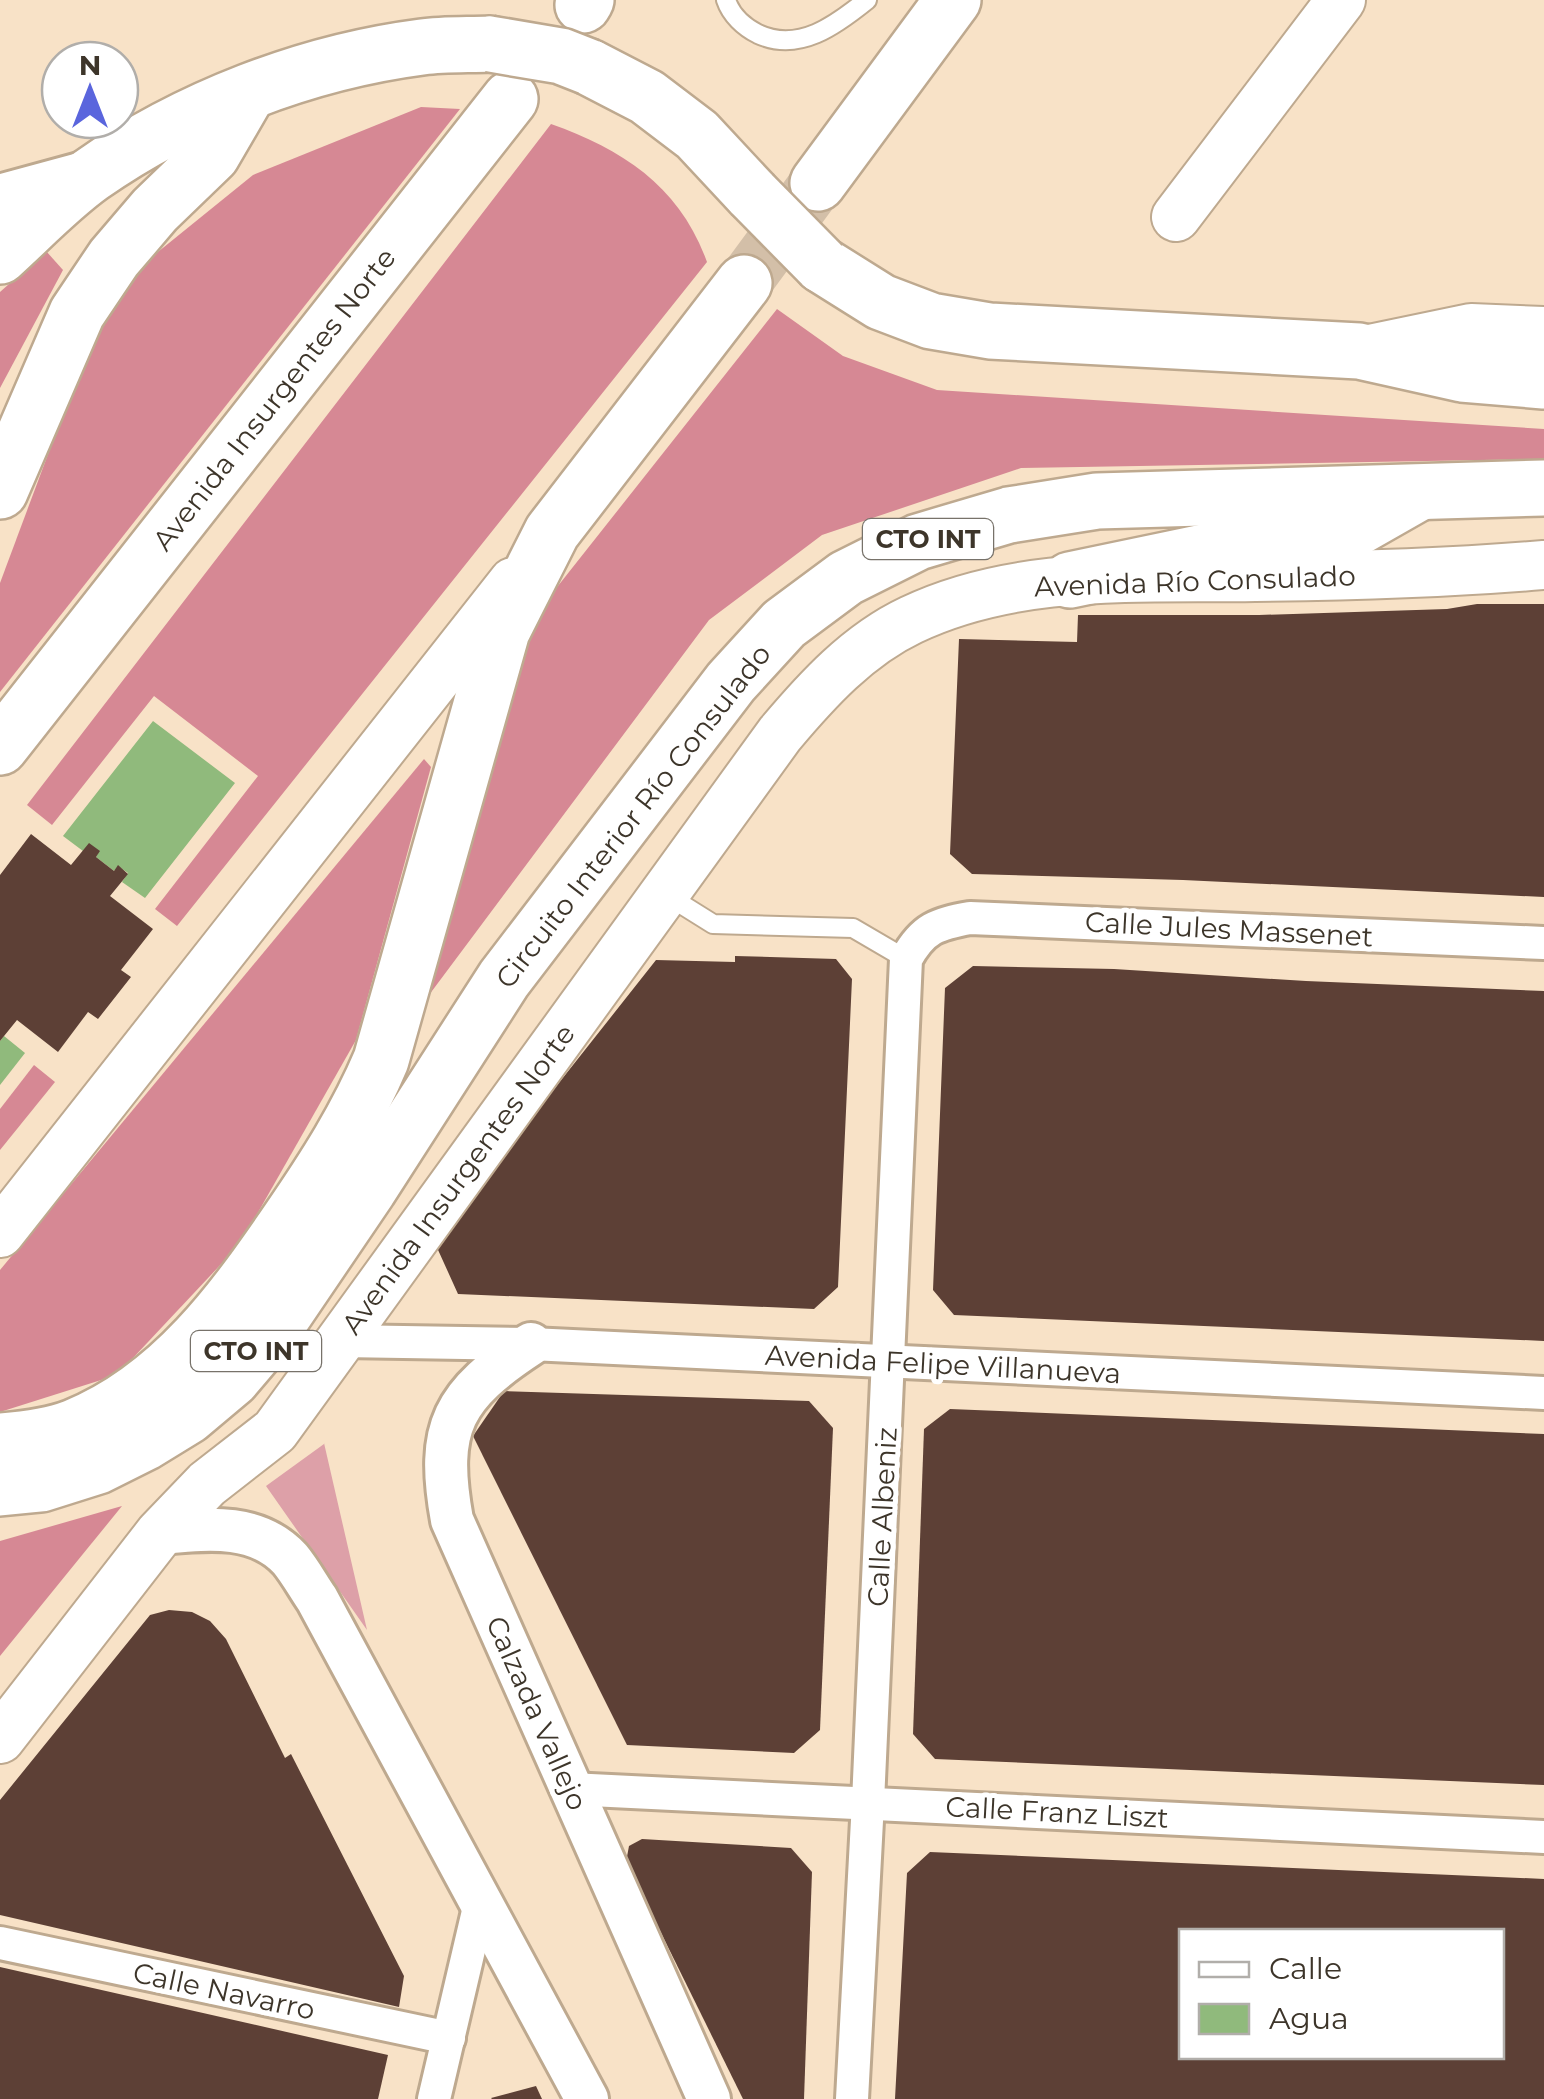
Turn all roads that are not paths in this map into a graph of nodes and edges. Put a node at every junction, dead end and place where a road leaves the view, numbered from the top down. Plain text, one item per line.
1 (726, 0) edge
2 (866, 0) edge
3 (954, 0) edge
4 (1341, 0) edge
5 (248, 93) junction
6 (510, 98) dead end
7 (88, 177) junction
8 (818, 183) tunnel mouth
9 (0, 201) edge
10 (1176, 217) dead end
11 (0, 256) edge
12 (744, 284) tunnel mouth
13 (1544, 331) edge
14 (1358, 351) junction
15 (1544, 382) edge
16 (1544, 488) edge
17 (1423, 490) junction
18 (0, 491) edge
19 (552, 532) junction
20 (1544, 565) edge
21 (1070, 580) junction
22 (860, 651) joint
23 (0, 747) edge
24 (664, 894) junction
25 (1544, 943) edge
26 (912, 948) junction
27 (0, 1233) edge
28 (342, 1341) junction
29 (531, 1344) junction
30 (889, 1361) junction
31 (1544, 1392) edge
32 (0, 1442) edge
33 (0, 1488) edge
34 (160, 1533) junction
35 (0, 1739) edge
36 (570, 1790) junction
37 (868, 1802) junction
38 (1544, 1837) edge
39 (480, 1903) junction
40 (0, 1943) edge
41 (449, 2038) junction
42 (434, 2099) edge
43 (587, 2099) edge
44 (709, 2099) edge
45 (852, 2099) edge

1 - 2 lane
3 - 8 highway
4 - 10 main road
5 - 7 highway
5 - 14 highway, bridge
5 - 18 highway
6 - 23 highway, Avenida Insurgentes Norte
7 - 9 main road
7 - 11 highway
12 - 19 highway
13 - 14 main road
14 - 15 highway
16 - 17 highway, Circuito Interior Río Consulado / CTO INT
17 - 21 highway
17 - 33 highway, Circuito Interior Río Consulado / CTO INT
19 - 27 main road
19 - 32 highway
20 - 21 main road, Avenida Río Consulado / CTO INT
21 - 22 main road, Avenida Río Consulado / CTO INT
22 - 24 main road, Avenida Insurgentes Norte
24 - 26 lane
24 - 28 main road, Avenida Insurgentes Norte
25 - 26 street, Calle Jules Massenet
26 - 30 street, Calle Albeniz
28 - 29 street, Avenida Felipe Villanueva
28 - 34 main road, Avenida Insurgentes Norte
29 - 30 street, Avenida Felipe Villanueva
29 - 36 street, Calzada Vallejo
30 - 31 street, Avenida Felipe Villanueva
30 - 37 street, Calle Albeniz
34 - 35 main road, Avenida Insurgentes Norte
34 - 39 street
36 - 37 street, Calle Franz Liszt
36 - 44 street, Calzada Vallejo
37 - 38 street, Calle Franz Liszt
37 - 45 street, Calle Albeniz
39 - 41 street
39 - 43 street
40 - 41 street, Calle Navarro
41 - 42 street

